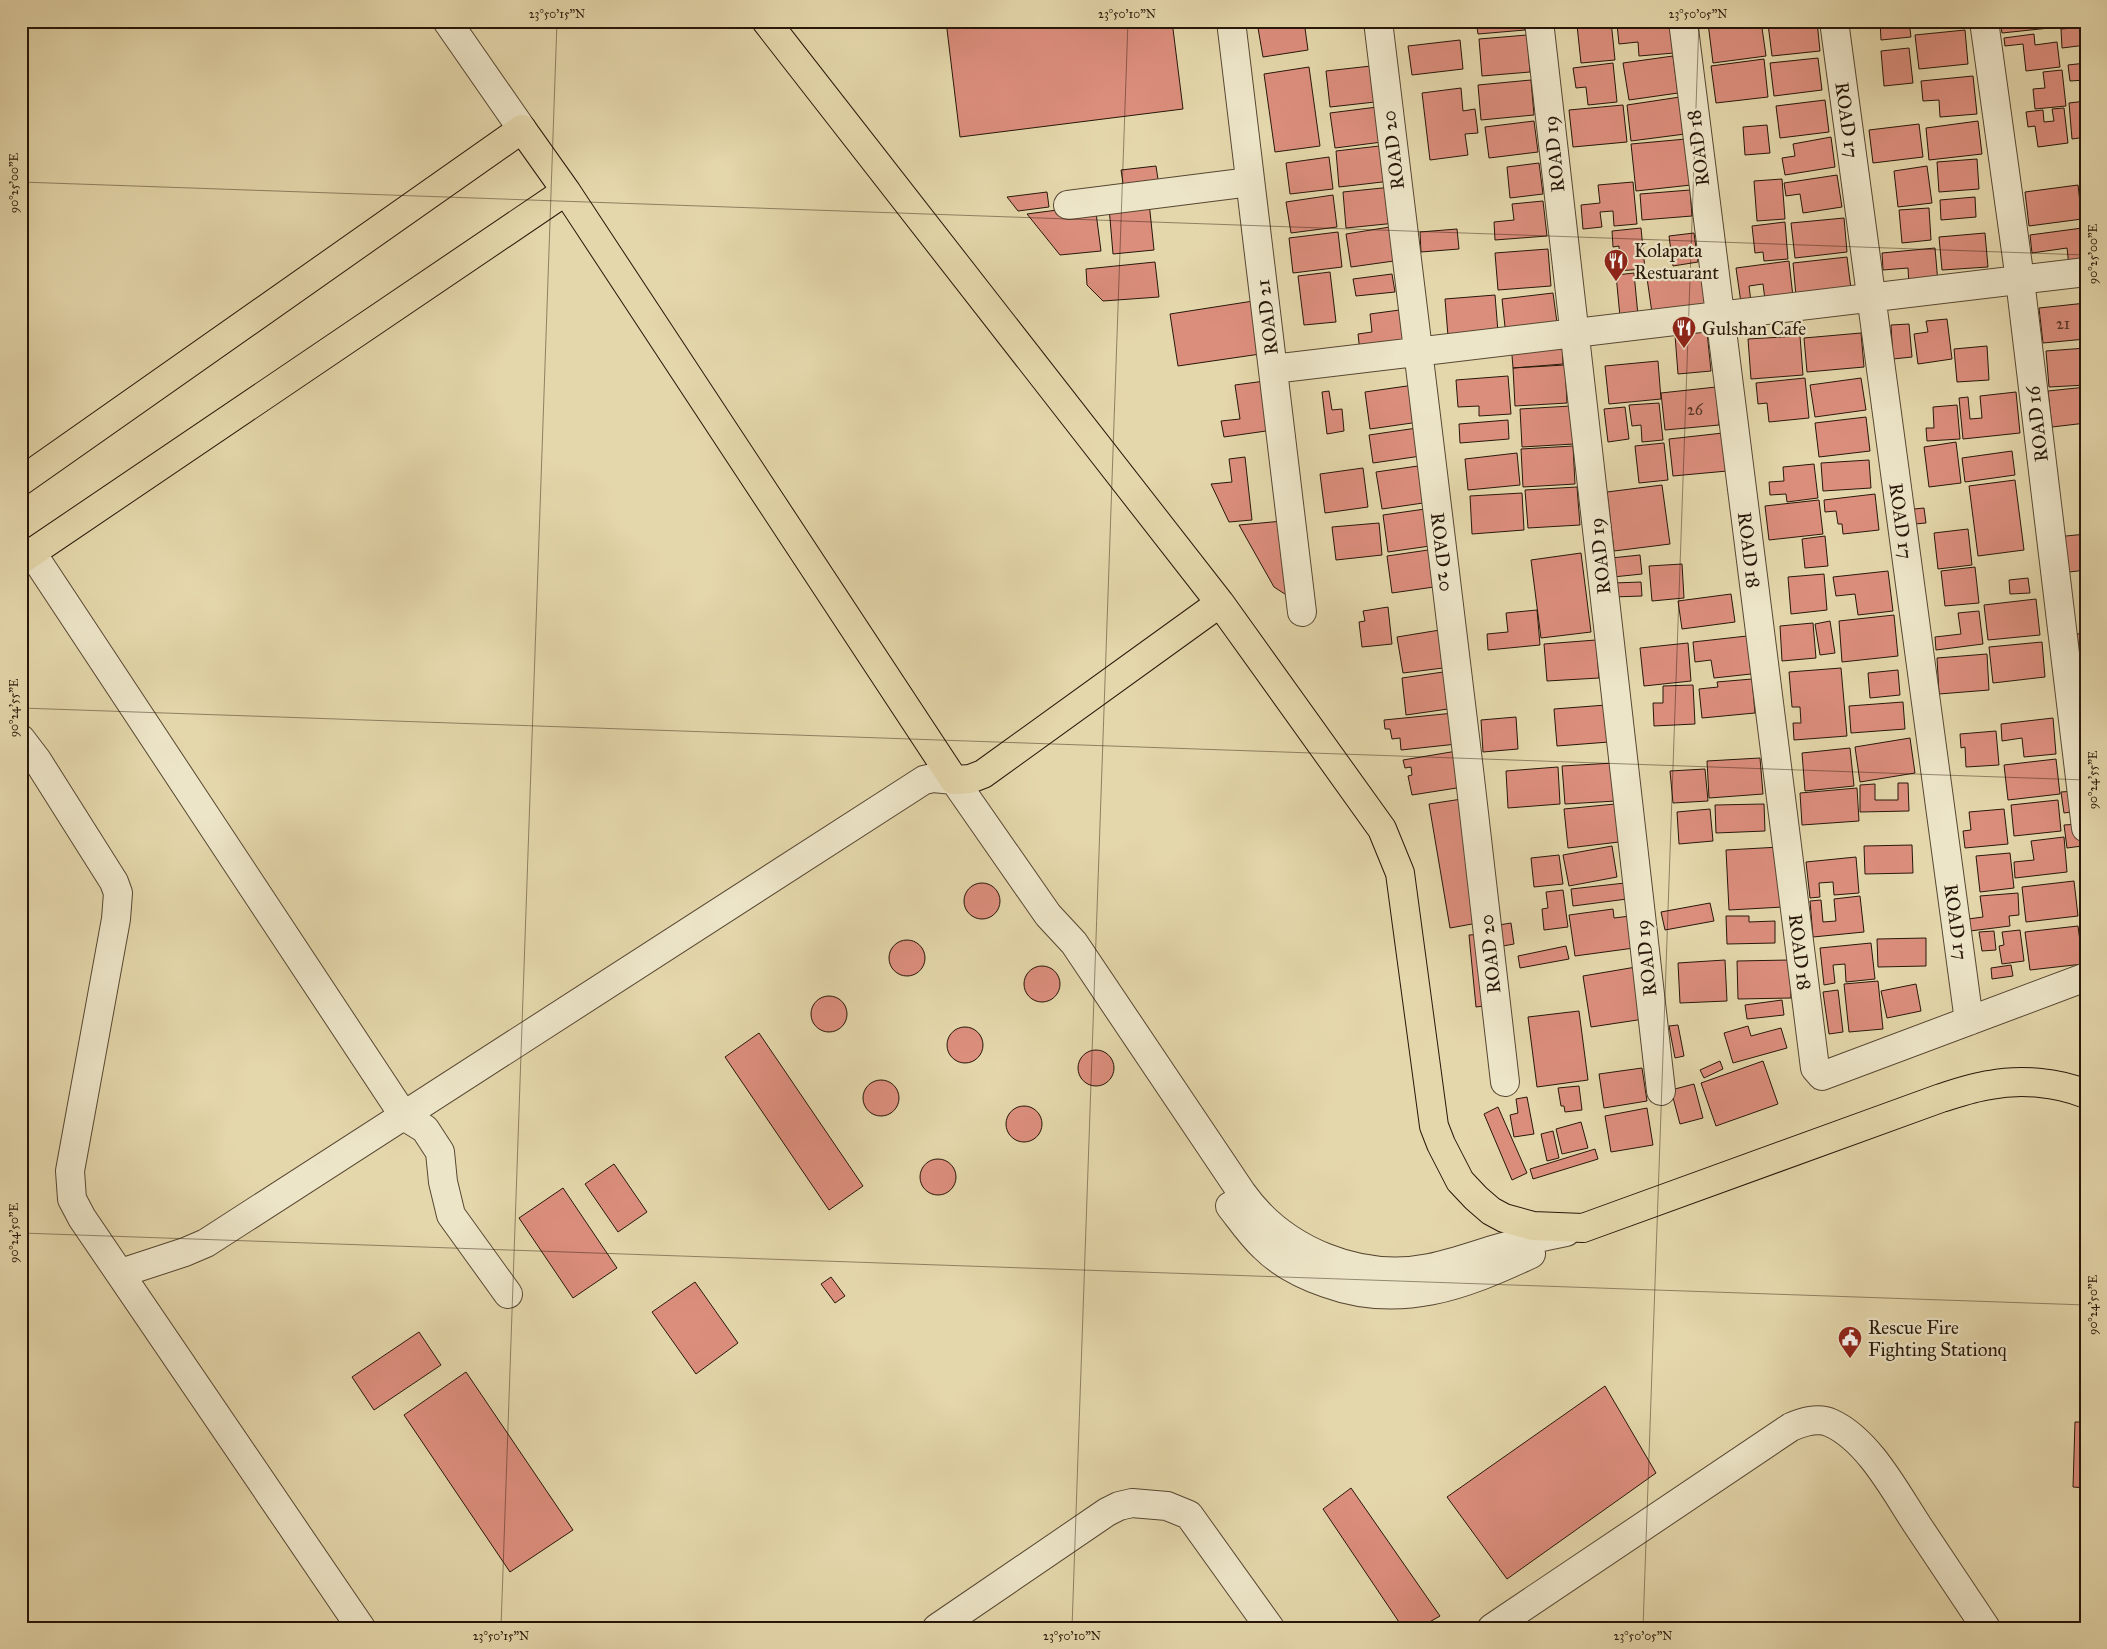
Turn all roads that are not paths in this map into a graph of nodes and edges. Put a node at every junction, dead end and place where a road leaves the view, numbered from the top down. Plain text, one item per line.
1 (447, 21) edge
2 (766, 21) edge
3 (1231, 21) edge
4 (1378, 21) edge
5 (1539, 21) edge
6 (1683, 21) edge
7 (1834, 21) edge
8 (1984, 21) edge
9 (522, 129) junction
10 (1250, 182) junction
11 (566, 191) junction
12 (1068, 204) dead end
13 (2086, 272) edge
14 (2020, 280) junction
15 (1871, 298) junction
16 (1719, 316) junction
17 (1575, 333) junction
18 (1418, 352) junction
19 (1273, 369) junction
20 (21, 481) edge
21 (26, 557) edge
22 (1220, 603) junction
23 (1302, 612) dead end
24 (21, 739) edge
25 (954, 780) junction
26 (2086, 828) edge
27 (2086, 977) edge
28 (1969, 1021) junction
29 (1505, 1082) dead end
30 (1660, 1091) dead end
31 (2086, 1094) edge
32 (404, 1116) junction
33 (1583, 1228) junction
34 (120, 1273) junction
35 (508, 1294) dead end
36 (361, 1628) edge
37 (937, 1628) edge
38 (1270, 1628) edge
39 (1492, 1628) edge
40 (1986, 1628) edge

1 - 9 street
2 - 22 main road
3 - 10 street, ROAD 21
4 - 18 street, ROAD 20
5 - 17 street, ROAD 19
6 - 16 street, ROAD 18
7 - 15 street, ROAD 17
8 - 14 street, ROAD 16
9 - 11 main road
9 - 20 main road
10 - 12 street
10 - 19 street, ROAD 21
11 - 21 main road
11 - 25 main road
13 - 14 street
14 - 15 street
14 - 26 street, ROAD 16
15 - 16 street
15 - 28 street, ROAD 17
16 - 17 street
16 - 28 street, ROAD 18
17 - 18 street
17 - 30 street, ROAD 19
18 - 19 street
18 - 29 street, ROAD 20
19 - 23 street, ROAD 21
21 - 32 street
22 - 25 main road
22 - 33 main road
24 - 34 street
25 - 32 street
25 - 33 street
27 - 28 street
31 - 33 main road
32 - 34 street
32 - 35 street
34 - 36 street
37 - 38 street
39 - 40 street

